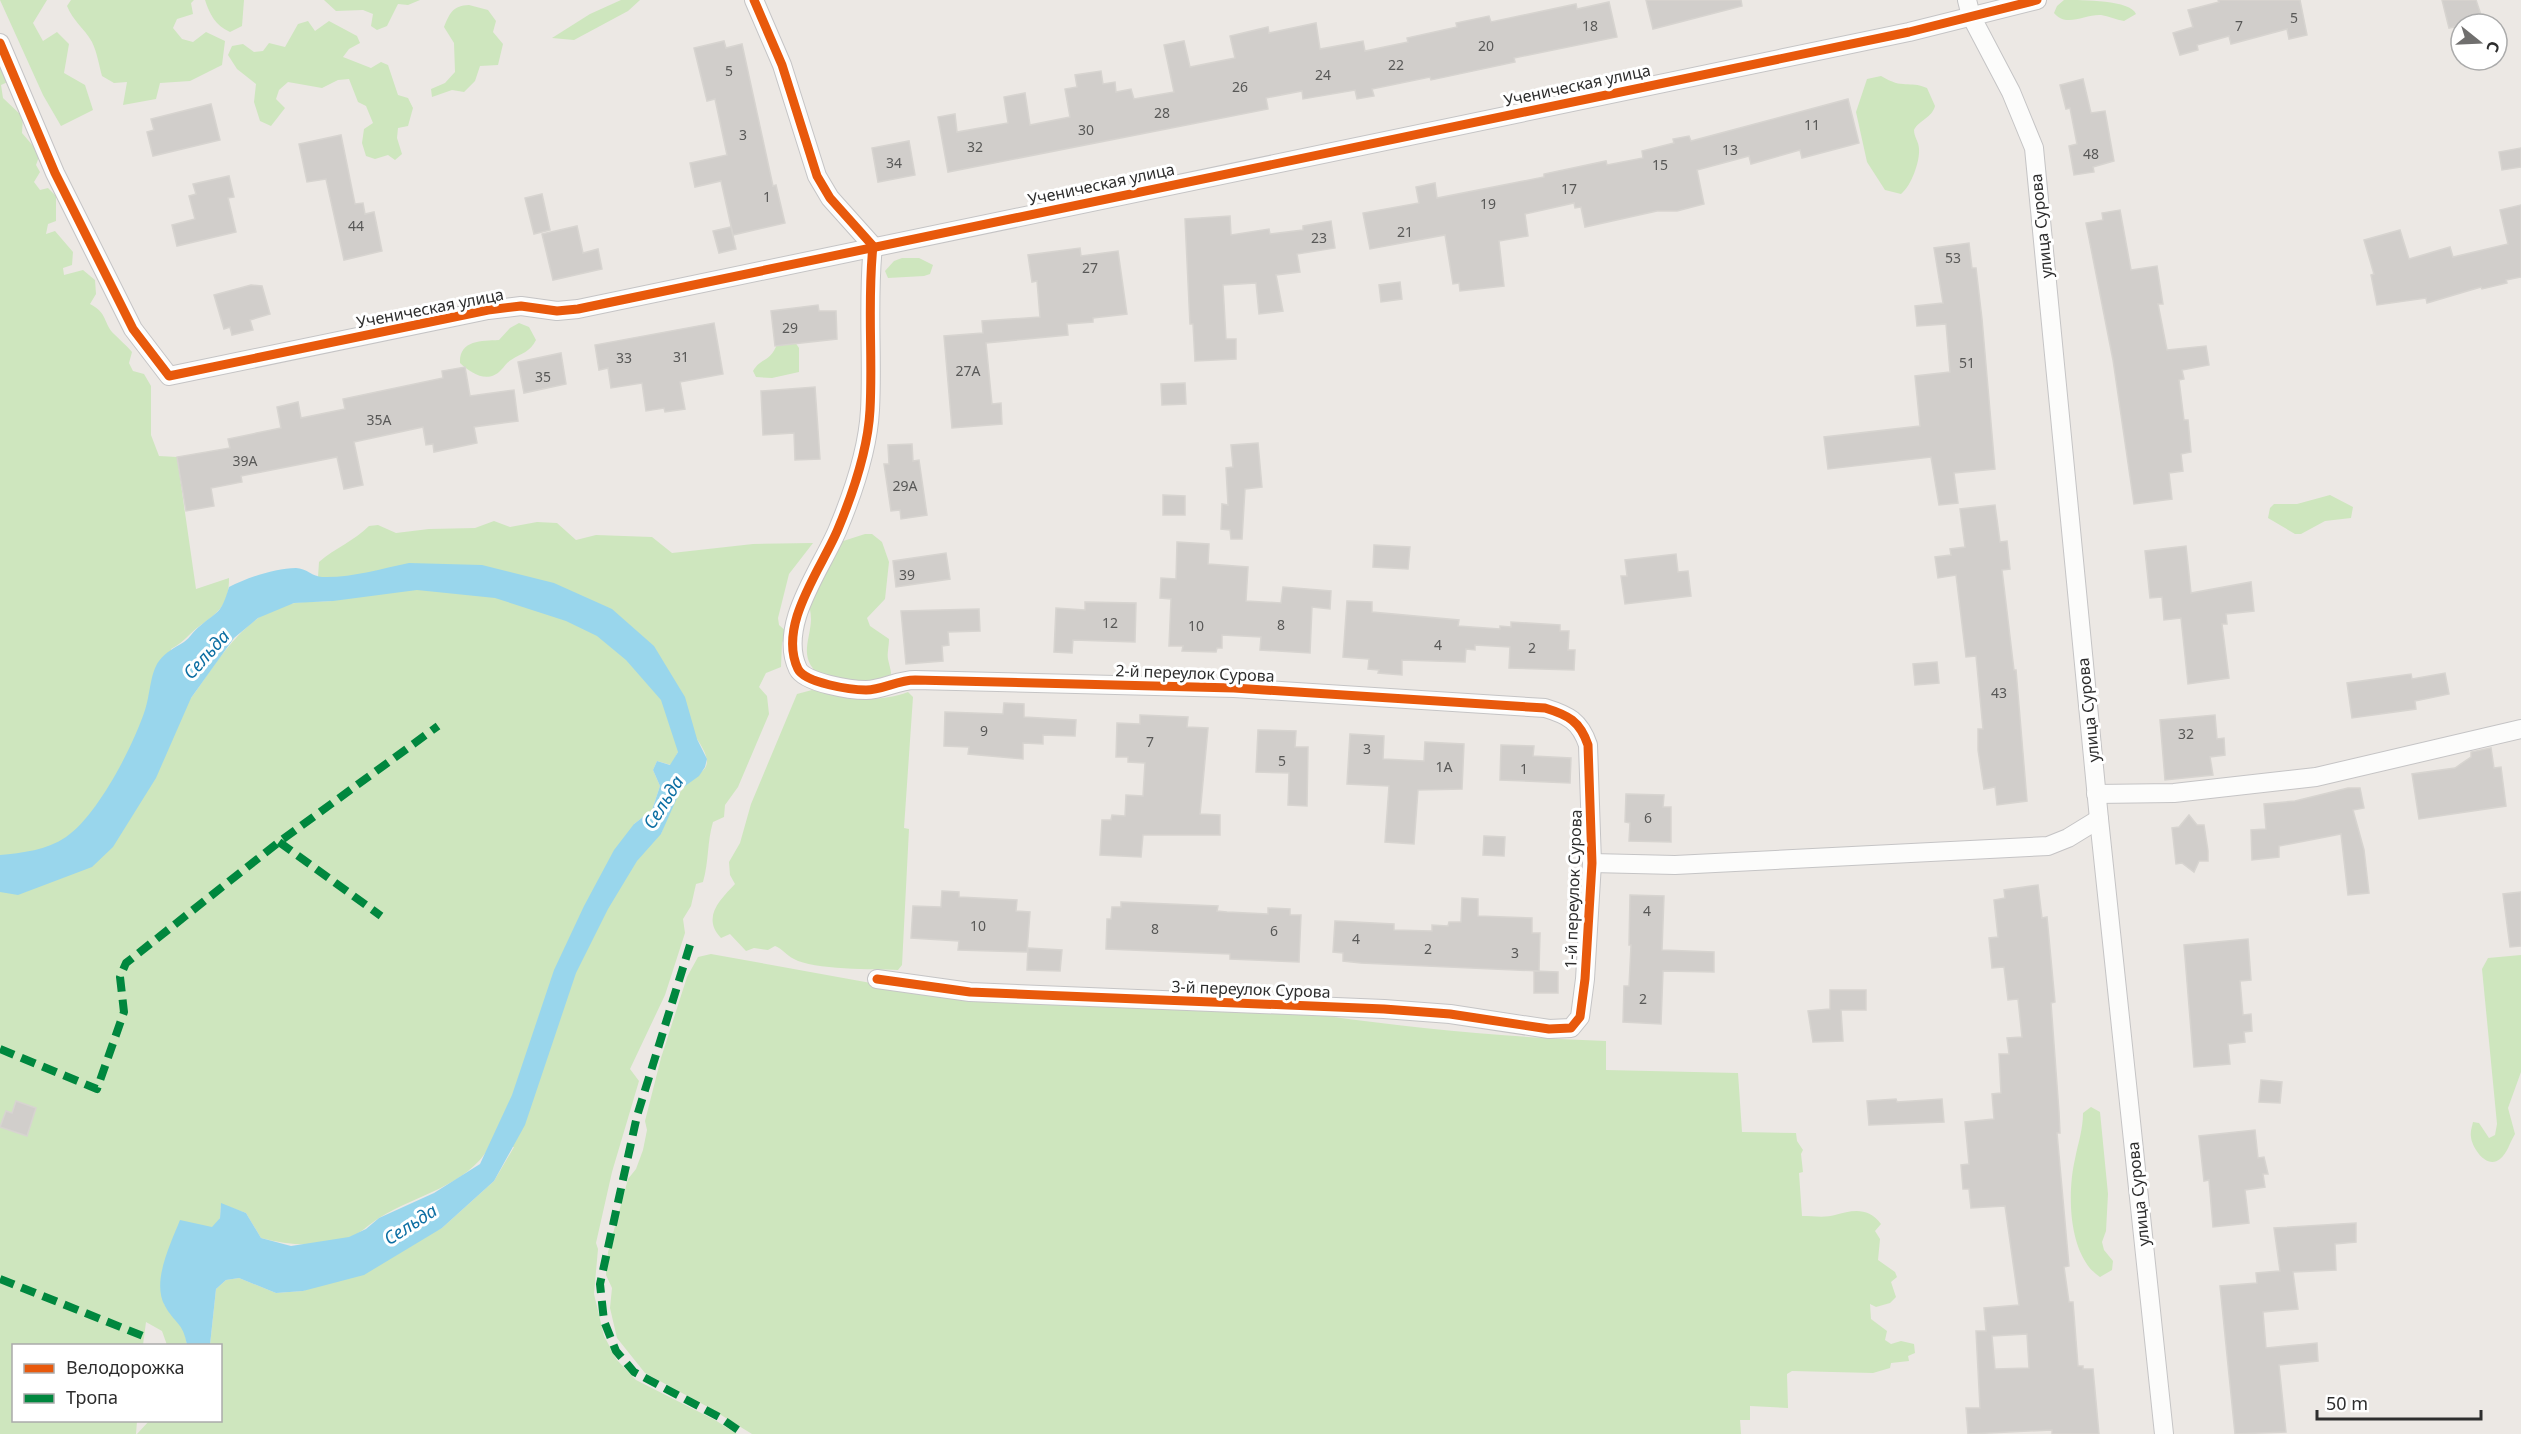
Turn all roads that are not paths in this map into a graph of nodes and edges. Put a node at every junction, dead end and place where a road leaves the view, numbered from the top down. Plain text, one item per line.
1 (754, 0) edge
2 (2037, 0) edge
3 (1969, 8) edge
4 (0, 43) edge
5 (873, 246) junction
6 (1582, 729) joint
7 (2521, 729) edge
8 (2096, 794) junction
9 (2099, 819) junction
10 (1592, 863) junction
11 (877, 979) dead end
12 (1585, 979) joint
13 (2164, 1434) edge

1 - 5 street
2 - 3 street, Ученическая улица
3 - 5 street, Ученическая улица
3 - 8 street, улица Сурова
4 - 5 street, Ученическая улица
5 - 6 street, 2-й переулок Сурова
6 - 10 street, 1-й переулок Сурова
7 - 8 street
8 - 9 street, улица Сурова
9 - 10 street
9 - 13 street, улица Сурова
10 - 12 street, 1-й переулок Сурова
11 - 12 street, 3-й переулок Сурова

